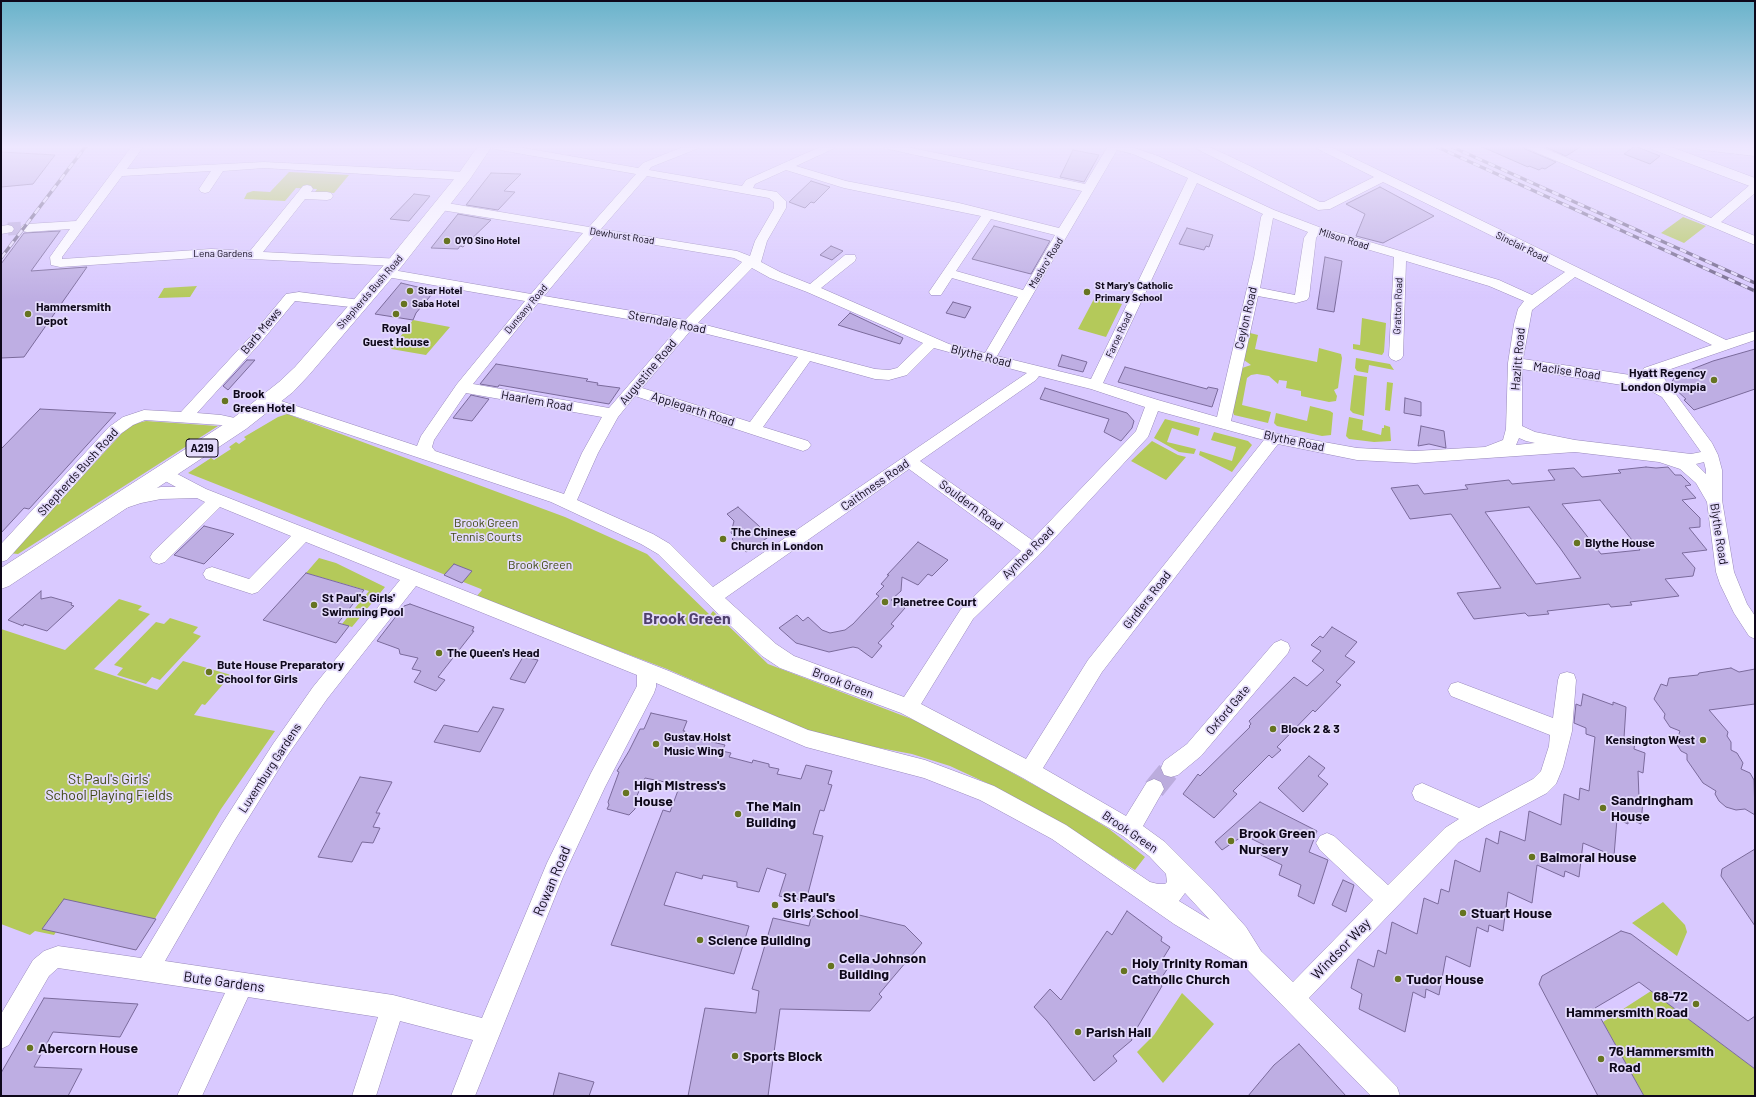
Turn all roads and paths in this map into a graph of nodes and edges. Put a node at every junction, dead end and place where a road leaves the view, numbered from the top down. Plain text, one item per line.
1 (99, 197) edge
2 (300, 197) edge
3 (448, 197) edge
4 (621, 197) edge
5 (776, 197) edge
6 (907, 197) edge
7 (1085, 197) edge
8 (1184, 197) edge
9 (1237, 197) edge
10 (1301, 197) edge
11 (1344, 197) edge
12 (1421, 197) edge
13 (1652, 197) edge
14 (1743, 197) edge
15 (441, 206) junction
16 (1270, 213) junction
17 (988, 214) junction
18 (1713, 223) junction
19 (78, 225) junction
20 (27, 228) tunnel mouth
21 (1315, 230) junction
22 (592, 231) junction
23 (1064, 233) junction
24 (761, 241) junction
25 (1755, 241) edge
26 (254, 254) junction
27 (731, 254) junction
28 (1400, 256) junction
29 (850, 258) dead end
30 (754, 263) junction
31 (391, 268) junction
32 (1574, 272) junction
33 (948, 273) junction
34 (812, 289) junction
35 (1253, 290) junction
36 (936, 292) dead end
37 (1027, 295) junction
38 (535, 299) junction
39 (1534, 301) junction
40 (360, 304) junction
41 (688, 325) junction
42 (1755, 335) edge
43 (932, 342) junction
44 (1725, 345) junction
45 (807, 355) junction
46 (1396, 356) dead end
47 (988, 358) junction
48 (1515, 364) junction
49 (1659, 368) junction
50 (1036, 369) junction
51 (1625, 379) junction
52 (1095, 385) junction
53 (462, 387) junction
54 (632, 390) junction
55 (1668, 394) junction
56 (269, 402) junction
57 (1153, 404) junction
58 (612, 414) junction
59 (185, 417) junction
60 (239, 424) junction
61 (1223, 424) junction
62 (753, 429) junction
63 (1514, 429) junction
64 (1274, 438) junction
65 (804, 445) dead end
66 (1575, 446) junction
67 (1484, 453) junction
68 (429, 455) junction
69 (1710, 455) junction
70 (1662, 457) junction
71 (910, 461) junction
72 (164, 472) junction
73 (200, 493) junction
74 (217, 500) junction
75 (1715, 502) junction
76 (568, 503) junction
77 (109, 509) junction
78 (303, 534) junction
79 (1033, 550) junction
80 (1, 555) edge
81 (159, 557) dead end
82 (212, 574) dead end
83 (412, 578) junction
84 (1, 580) edge
85 (712, 597) junction
86 (1755, 631) edge
87 (1281, 648) dead end
88 (646, 670) junction
89 (1568, 680) dead end
90 (1458, 690) dead end
91 (908, 707) junction
92 (1562, 731) junction
93 (1171, 768) tunnel mouth
94 (1030, 770) junction
95 (1154, 789) tunnel mouth
96 (1422, 793) dead end
97 (1480, 818) junction
98 (1130, 829) junction
99 (1327, 843) dead end
100 (1178, 870) junction
101 (1148, 892) junction
102 (1389, 900) junction
103 (1254, 959) junction
104 (146, 971) junction
105 (241, 985) junction
106 (1293, 998) junction
107 (393, 1006) junction
108 (488, 1032) junction
109 (1, 1037) edge
110 (190, 1096) edge
111 (364, 1096) edge
112 (463, 1096) edge
113 (1388, 1096) edge

1 - 19 street
2 - 26 street
3 - 15 main road, Shepherds Bush Road / A219
4 - 22 street, Dunsany Road
5 - 24 street
6 - 17 street
7 - 23 street, Masbro' Road
8 - 52 street, Faroe Road
9 - 16 street, Milson Road
10 - 11 street
12 - 32 street, Sinclair Road
13 - 18 street
14 - 18 street
15 - 22 street, Dewhurst Road
15 - 31 main road, Shepherds Bush Road / A219
16 - 21 street, Milson Road
16 - 35 street, Ceylon Road
17 - 23 street
17 - 33 street
18 - 25 street
19 - 20 street
19 - 26 street, Lena Gardens
21 - 28 street, Milson Road
21 - 35 street
22 - 27 street, Dewhurst Road
22 - 38 street, Dunsany Road
23 - 37 street, Masbro' Road
24 - 27 street
24 - 30 street
26 - 31 street, Lena Gardens
27 - 30 street, Dewhurst Road
28 - 39 street, Milson Road
28 - 46 street, Gratton Road
29 - 34 street
30 - 34 street, Blythe Road
30 - 41 street, Augustine Road
31 - 38 street, Sterndale Road
31 - 40 main road, Shepherds Bush Road / A219
32 - 39 street, Hazlitt Road
32 - 44 street, Sinclair Road
33 - 36 street
33 - 37 street
34 - 43 street, Blythe Road
35 - 61 street, Ceylon Road
37 - 47 street, Masbro' Road
38 - 41 street, Sterndale Road
38 - 53 street, Dunsany Road
39 - 48 street, Hazlitt Road
40 - 56 main road, Shepherds Bush Road / A219
40 - 59 street, Barb Mews
41 - 45 street, Sterndale Road
41 - 54 street, Augustine Road
42 - 44 street, Maclise Road
43 - 45 street, Sterndale Road
43 - 47 street, Blythe Road
44 - 49 street, Maclise Road
45 - 62 street
47 - 50 street, Blythe Road
48 - 51 street, Maclise Road
48 - 63 street, Hazlitt Road
49 - 51 street, Maclise Road
49 - 55 street
50 - 52 street, Blythe Road
50 - 71 street, Caithness Road
51 - 55 street
52 - 57 street, Blythe Road
53 - 58 street, Haarlem Road
53 - 68 street, Dunsany Road
54 - 58 street, Augustine Road
54 - 62 street, Applegarth Road
55 - 69 street
56 - 60 main road, Shepherds Bush Road / A219
56 - 68 street, Brook Green
57 - 61 street, Blythe Road
57 - 79 street, Aynhoe Road
58 - 76 street, Augustine Road
59 - 60 street, Shepherds Bush Road
59 - 80 street, Shepherds Bush Road
60 - 72 main road, Shepherds Bush Road / A219
61 - 64 street, Blythe Road
62 - 65 street, Applegarth Road
63 - 66 street, Blythe Road
63 - 67 street
64 - 67 street, Blythe Road
64 - 94 street, Girdlers Road
66 - 67 street, Blythe Road
66 - 70 street, Blythe Road
68 - 76 street, Brook Green
69 - 70 street, Blythe Road
69 - 75 street
70 - 75 street, Blythe Road
71 - 79 street, Souldern Road
71 - 85 street, Caithness Road
72 - 73 street, Brook Green
72 - 77 main road, Shepherds Bush Road / A219
73 - 74 street, Brook Green
73 - 77 street, Brook Green
74 - 78 street, Brook Green
74 - 81 street
75 - 86 street, Blythe Road
76 - 85 street, Brook Green
77 - 84 main road, Shepherds Bush Road / A219
78 - 82 street
78 - 83 street, Brook Green
79 - 91 street, Aynhoe Road
83 - 88 street, Brook Green
83 - 104 street, Luxemburg Gardens
85 - 91 street, Brook Green
87 - 93 street, Oxford Gate
88 - 101 street, Brook Green
88 - 108 street, Rowan Road
89 - 92 street, Windsor Way
90 - 92 street
91 - 94 street, Brook Green
92 - 97 street, Windsor Way
94 - 98 street, Brook Green
95 - 98 street
96 - 97 street
97 - 102 street, Windsor Way
98 - 100 street, Brook Green
99 - 102 street
100 - 101 street, Brook Green
100 - 103 street, Brook Green
101 - 103 street, Brook Green
102 - 106 street, Windsor Way
103 - 106 street, Brook Green
104 - 105 street, Bute Gardens
104 - 109 street, Bute Gardens
105 - 107 street, Bute Gardens
105 - 110 street
106 - 113 street, Brook Green
107 - 108 street, Bute Gardens
107 - 111 street
108 - 112 street, Rowan Road

